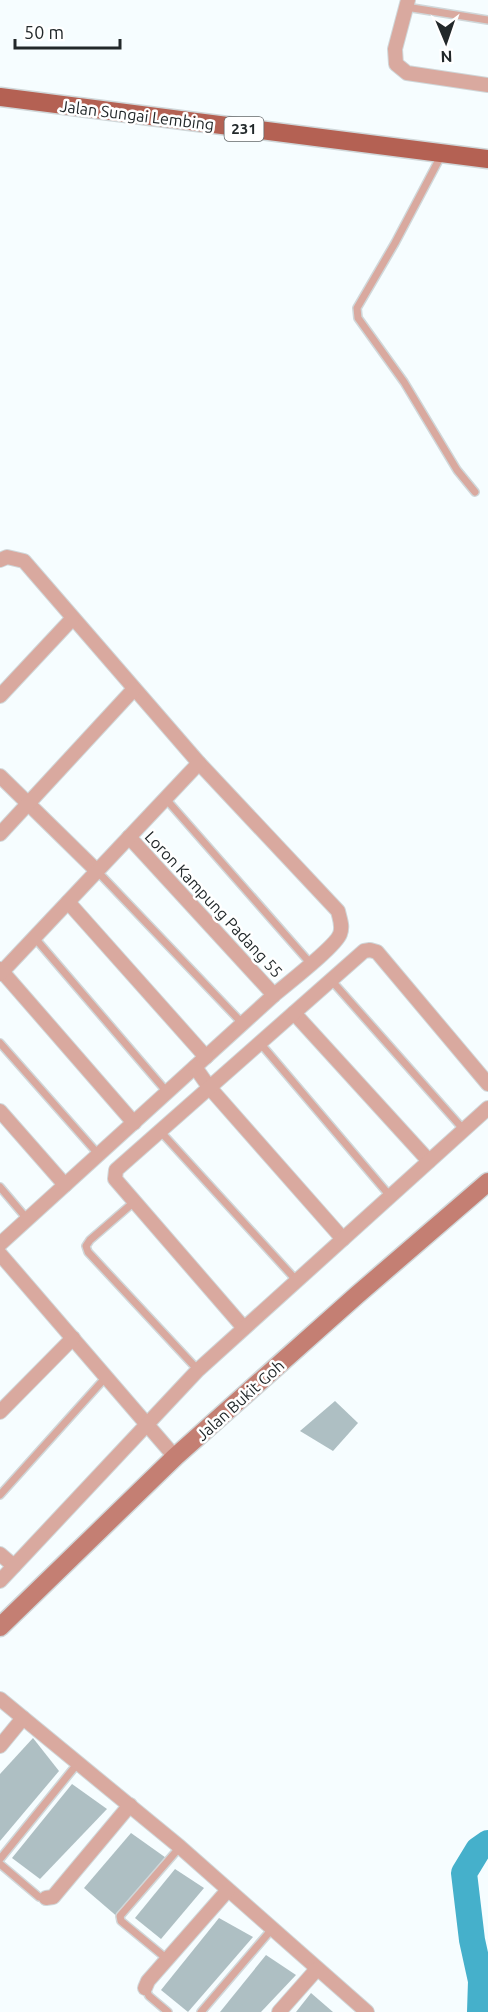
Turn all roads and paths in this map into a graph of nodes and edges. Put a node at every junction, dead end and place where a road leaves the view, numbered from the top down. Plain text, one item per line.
1 (407, 4) edge
2 (488, 20) edge
3 (488, 85) edge
4 (0, 97) edge
5 (442, 153) junction
6 (488, 159) edge
7 (475, 492) dead end
8 (0, 560) edge
9 (72, 619) junction
10 (134, 688) junction
11 (0, 696) edge
12 (198, 763) junction
13 (0, 776) edge
14 (165, 798) junction
15 (29, 803) junction
16 (0, 834) edge
17 (129, 837) junction
18 (97, 871) junction
19 (68, 902) junction
20 (34, 937) junction
21 (311, 964) junction
22 (1, 971) edge
23 (330, 980) junction
24 (274, 994) junction
25 (294, 1013) junction
26 (243, 1024) junction
27 (0, 1043) edge
28 (260, 1043) junction
29 (206, 1057) junction
30 (195, 1067) junction
31 (488, 1084) edge
32 (209, 1087) junction
33 (168, 1092) junction
34 (488, 1108) edge
35 (0, 1111) edge
36 (134, 1123) junction
37 (464, 1130) junction
38 (160, 1131) junction
39 (99, 1155) junction
40 (429, 1161) junction
41 (488, 1182) edge
42 (65, 1185) junction
43 (0, 1187) edge
44 (390, 1196) junction
45 (135, 1202) junction
46 (28, 1220) junction
47 (343, 1239) junction
48 (0, 1244) edge
49 (0, 1254) edge
50 (297, 1281) junction
51 (244, 1328) junction
52 (73, 1338) junction
53 (198, 1370) junction
54 (106, 1377) junction
55 (0, 1412) edge
56 (148, 1425) junction
57 (175, 1457) junction
58 (0, 1495) edge
59 (0, 1554) edge
60 (14, 1566) junction
61 (0, 1581) edge
62 (0, 1627) edge
63 (0, 1699) edge
64 (23, 1718) junction
65 (0, 1746) edge
66 (78, 1762) junction
67 (130, 1805) junction
68 (180, 1847) junction
69 (0, 1859) edge
70 (0, 1864) edge
71 (228, 1890) junction
72 (46, 1898) joint
73 (272, 1929) junction
74 (167, 1959) junction
75 (317, 1969) junction
76 (145, 1989) joint
77 (358, 2009) edge
78 (168, 2012) edge
79 (201, 2012) edge
80 (279, 2012) edge

1 - 2 lane
1 - 3 street
4 - 5 main road, Jalan Sungai Lembing / 231
5 - 6 main road, Jalan Sungai Lembing / 231
5 - 7 lane
8 - 9 street
9 - 10 street
9 - 11 street
10 - 12 street
10 - 15 street
12 - 14 street
12 - 21 street
13 - 15 street
14 - 17 street
14 - 21 lane
15 - 16 street
15 - 18 street
17 - 18 street
17 - 24 street, Loron Kampung Padang 55
18 - 19 street
18 - 26 lane
19 - 20 street
19 - 29 street
20 - 22 street
20 - 33 lane
21 - 24 street
22 - 36 street
23 - 25 street
23 - 31 street
23 - 37 lane
24 - 26 street
25 - 28 street
25 - 40 street
26 - 29 street
27 - 39 lane
28 - 32 street
28 - 44 lane
29 - 30 street
30 - 32 street
30 - 33 street
32 - 38 street
32 - 47 street
33 - 36 street
34 - 37 street
35 - 42 street
36 - 39 street
37 - 40 street
38 - 45 street
38 - 50 lane
39 - 42 street
40 - 44 street
41 - 57 main road, Jalan Bukit Goh
42 - 46 street
43 - 46 lane
44 - 47 street
45 - 51 street
45 - 53 lane
46 - 48 street
47 - 50 street
49 - 52 street
50 - 51 street
51 - 53 street
52 - 54 street
52 - 55 street
53 - 56 street
54 - 56 street
54 - 58 lane
56 - 57 street
56 - 60 street
57 - 62 main road, Jalan Bukit Goh
59 - 60 street
60 - 61 street
63 - 64 street
64 - 65 street
64 - 66 street
66 - 67 street
66 - 69 lane
67 - 68 street
67 - 72 street
68 - 71 street
68 - 74 lane
70 - 72 lane
71 - 73 street
71 - 74 street
73 - 75 street
73 - 79 lane
74 - 76 street
75 - 77 street
75 - 80 street
76 - 78 lane

